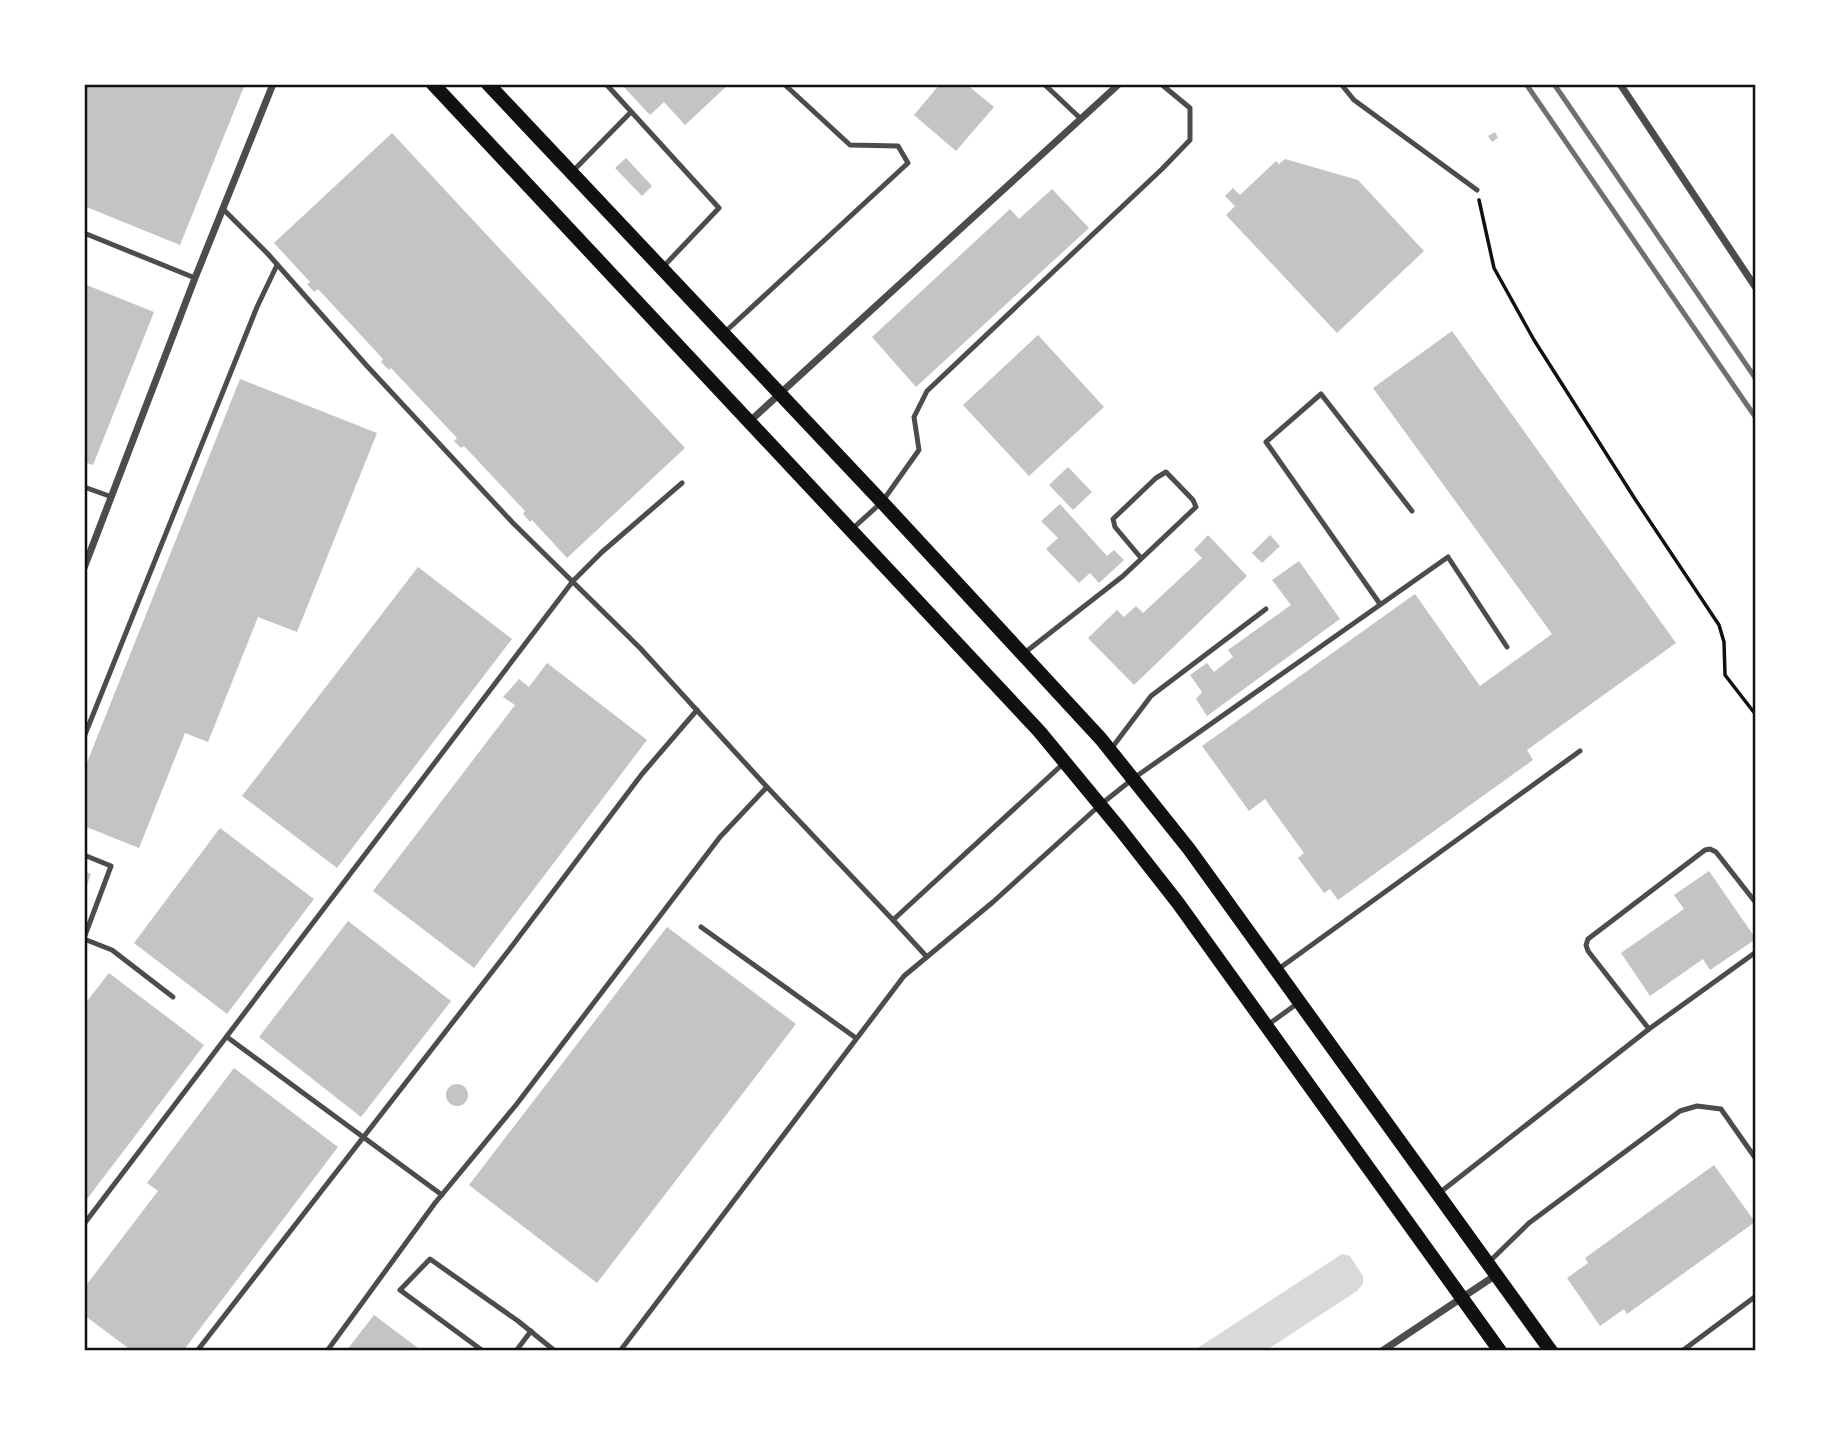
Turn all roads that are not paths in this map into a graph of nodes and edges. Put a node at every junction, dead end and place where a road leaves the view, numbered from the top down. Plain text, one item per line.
1 (274, 84) edge
2 (433, 84) edge
3 (488, 84) edge
4 (606, 84) edge
5 (784, 84) edge
6 (1044, 84) edge
7 (1119, 84) edge
8 (1161, 84) edge
9 (1341, 84) edge
10 (1620, 84) edge
11 (631, 112) junction
12 (1081, 119) junction
13 (572, 172) junction
14 (1477, 190) road end
15 (223, 209) junction
16 (84, 233) edge
17 (277, 265) junction
18 (662, 268) junction
19 (195, 278) junction
20 (1756, 288) edge
21 (723, 333) junction
22 (780, 393) junction
23 (750, 421) junction
24 (681, 484) dead end
25 (84, 486) edge
26 (111, 497) junction
27 (882, 502) junction
28 (1412, 511) dead end
29 (851, 530) junction
30 (1141, 558) junction
31 (84, 568) edge
32 (573, 582) junction
33 (1380, 604) junction
34 (1266, 609) dead end
35 (1507, 647) dead end
36 (1023, 654) junction
37 (697, 710) junction
38 (84, 737) edge
39 (1110, 750) junction
40 (1580, 751) dead end
41 (1065, 762) junction
42 (1134, 778) junction
43 (767, 787) junction
44 (1100, 804) junction
45 (84, 855) edge
46 (1756, 904) edge
47 (893, 920) junction
48 (701, 927) dead end
49 (84, 939) edge
50 (1756, 952) edge
51 (927, 957) junction
52 (1277, 970) junction
53 (173, 997) dead end
54 (1300, 1002) junction
55 (1266, 1026) junction
56 (1648, 1029) junction
57 (227, 1037) junction
58 (856, 1038) junction
59 (364, 1137) junction
60 (1756, 1159) edge
61 (1438, 1194) junction
62 (442, 1195) junction
63 (84, 1224) edge
64 (1492, 1269) junction
65 (1756, 1296) edge
66 (1461, 1297) junction
67 (531, 1331) junction
68 (197, 1351) edge
69 (327, 1351) edge
70 (483, 1351) edge
71 (516, 1351) edge
72 (555, 1351) edge
73 (620, 1351) edge
74 (1381, 1351) edge
75 (1500, 1351) edge
76 (1551, 1351) edge
77 (1682, 1351) edge

1 - 15 street
2 - 23 main road
3 - 13 main road
4 - 11 lane
5 - 21 lane
6 - 12 lane
7 - 12 street
8 - 27 lane
9 - 14 lane
10 - 20 street
11 - 13 lane
11 - 18 lane
12 - 22 street
13 - 18 main road
15 - 17 lane
15 - 19 street
16 - 19 lane
17 - 32 lane
17 - 38 lane
18 - 21 main road
19 - 26 street
21 - 22 main road
22 - 23 street
22 - 27 main road
23 - 29 main road
24 - 32 lane
25 - 26 lane
26 - 31 street
27 - 29 lane
27 - 36 main road
28 - 33 lane
29 - 41 main road
30 - 30 lane
30 - 36 lane
32 - 37 lane
32 - 57 lane
33 - 35 lane
33 - 42 lane
34 - 39 lane
36 - 39 main road
37 - 43 lane
37 - 59 lane
39 - 42 main road
40 - 52 lane
41 - 44 main road
41 - 47 lane
42 - 44 lane
42 - 52 main road
43 - 47 lane
43 - 62 lane
44 - 51 lane
44 - 55 main road
45 - 49 lane
46 - 56 lane
47 - 51 lane
48 - 58 lane
49 - 53 lane
50 - 56 lane
51 - 58 lane
52 - 54 main road
54 - 55 lane
54 - 61 main road
55 - 66 main road
56 - 61 lane
57 - 59 lane
57 - 63 lane
58 - 73 lane
59 - 62 lane
59 - 68 lane
60 - 64 lane
61 - 64 main road
62 - 69 lane
64 - 66 street
64 - 76 main road
65 - 77 lane
66 - 74 street
66 - 75 main road
67 - 70 lane
67 - 71 lane
67 - 72 lane

